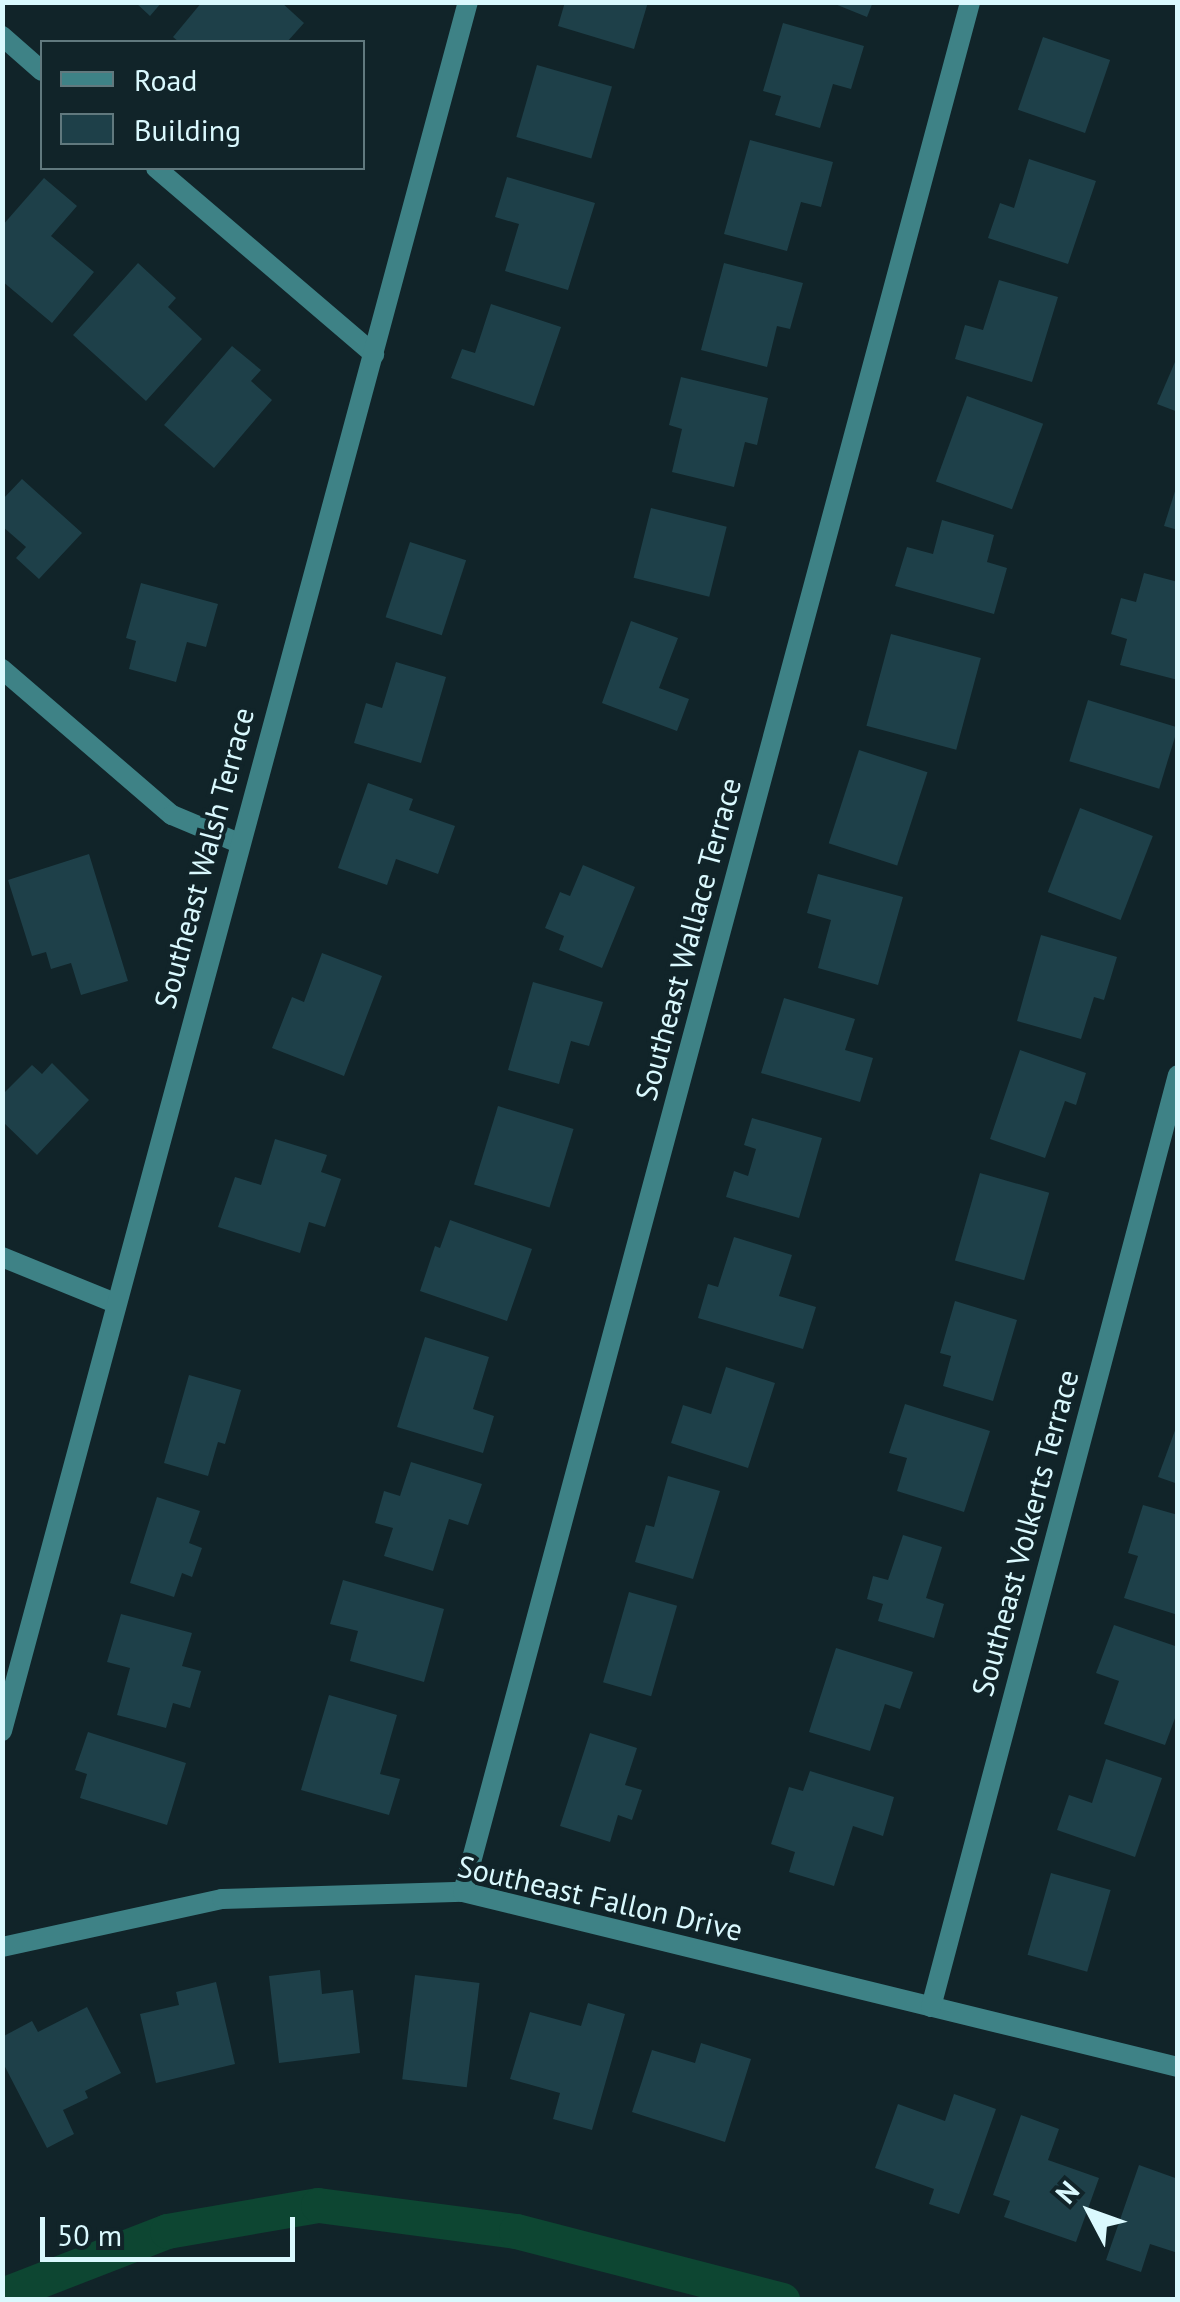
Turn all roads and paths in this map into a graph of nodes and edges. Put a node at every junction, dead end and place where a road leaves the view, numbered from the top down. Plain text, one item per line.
1 (468, 2) edge
2 (970, 2) edge
3 (2, 36) edge
4 (40, 69) edge
5 (158, 170) edge
6 (374, 354) junction
7 (2, 669) edge
8 (239, 843) junction
9 (1178, 1075) edge
10 (2, 1257) edge
11 (115, 1303) junction
12 (2, 1731) edge
13 (463, 1892) junction
14 (2, 1947) edge
15 (931, 2007) junction
16 (1178, 2068) edge

1 - 6 street, Southeast Walsh Terrace
2 - 13 street, Southeast Wallace Terrace
3 - 4 street
5 - 6 street
6 - 8 street, Southeast Walsh Terrace
7 - 8 street
8 - 11 street, Southeast Walsh Terrace
9 - 15 street, Southeast Volkerts Terrace
10 - 11 street
11 - 12 street, Southeast Walsh Terrace
13 - 14 street, Southeast Fallon Drive
13 - 15 street, Southeast Fallon Drive
15 - 16 street, Southeast Fallon Drive

